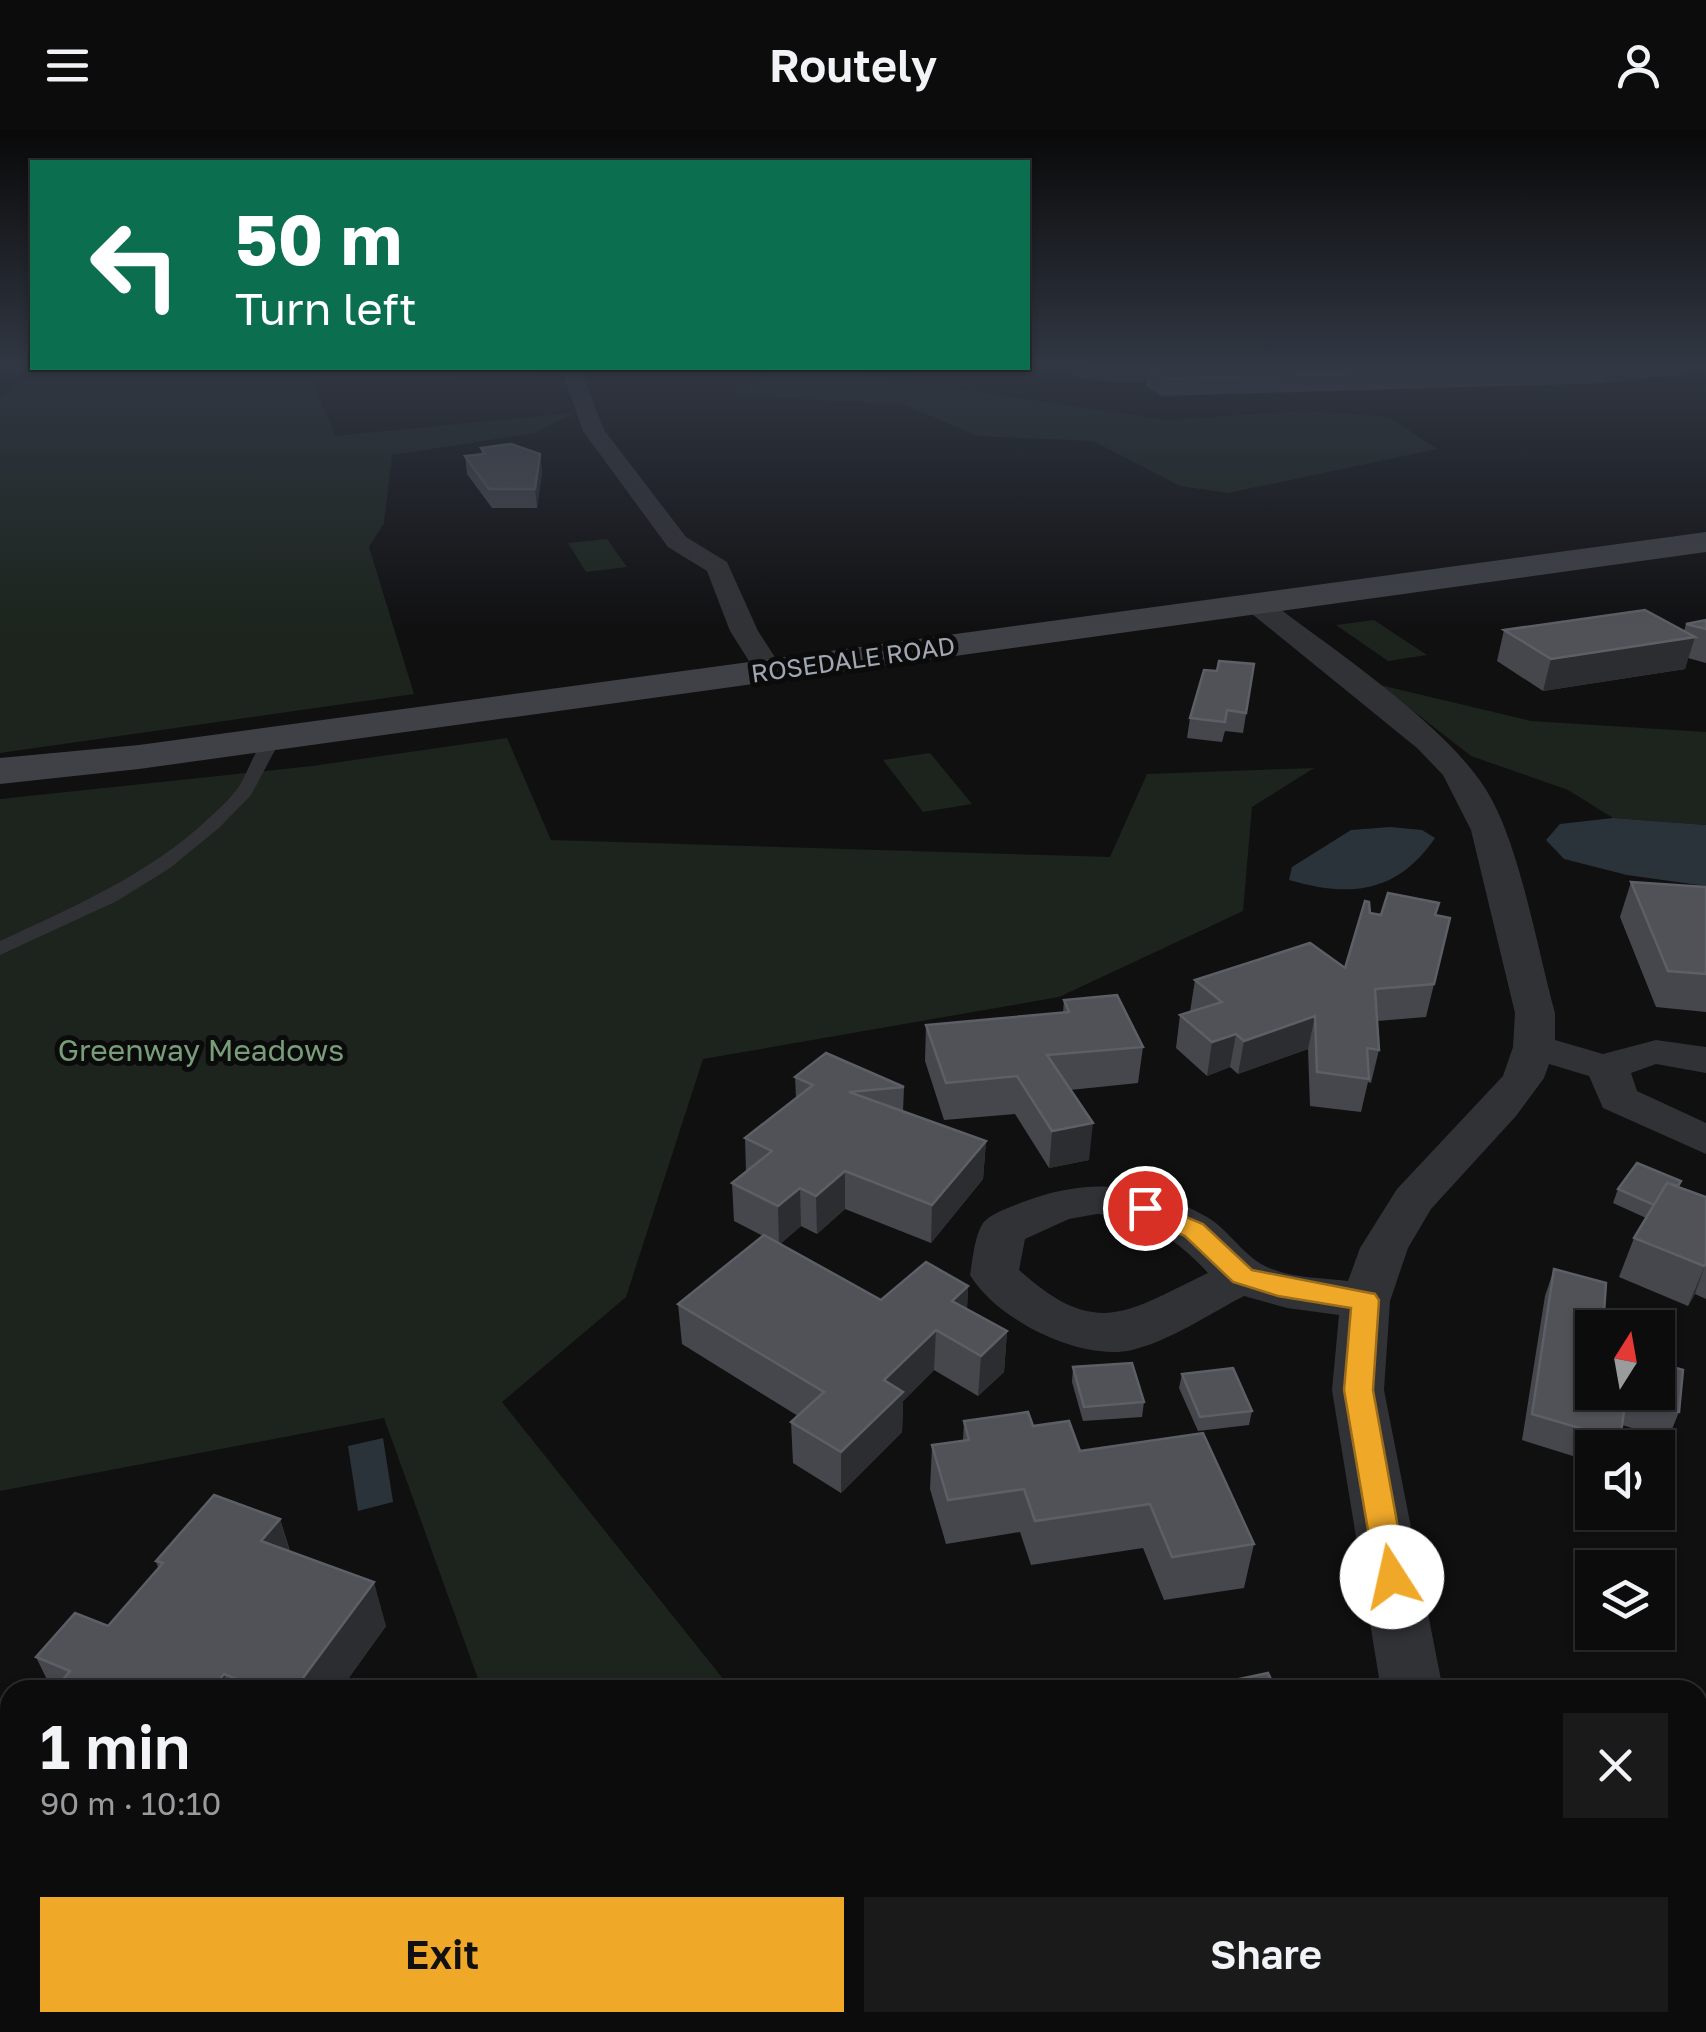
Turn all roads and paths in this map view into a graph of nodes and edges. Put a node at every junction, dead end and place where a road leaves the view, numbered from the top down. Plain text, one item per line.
1 (610, 453) edge
2 (1706, 542) edge
3 (1256, 603) junction
4 (769, 671) junction
5 (273, 739) junction
6 (0, 771) edge
7 (0, 948) edge
8 (1534, 1047) junction
9 (1706, 1060) edge
10 (1608, 1068) junction
11 (1706, 1140) edge
12 (1243, 1276) dead end
13 (1365, 1300) junction
14 (1410, 1680) edge

1 - 4 street
2 - 3 street, ROSEDALE ROAD
3 - 4 street, ROSEDALE ROAD
3 - 8 street
4 - 5 street, ROSEDALE ROAD
5 - 6 street, ROSEDALE ROAD
5 - 7 lane
8 - 10 street
8 - 13 street
9 - 10 street
10 - 11 street
12 - 13 street
13 - 14 street

